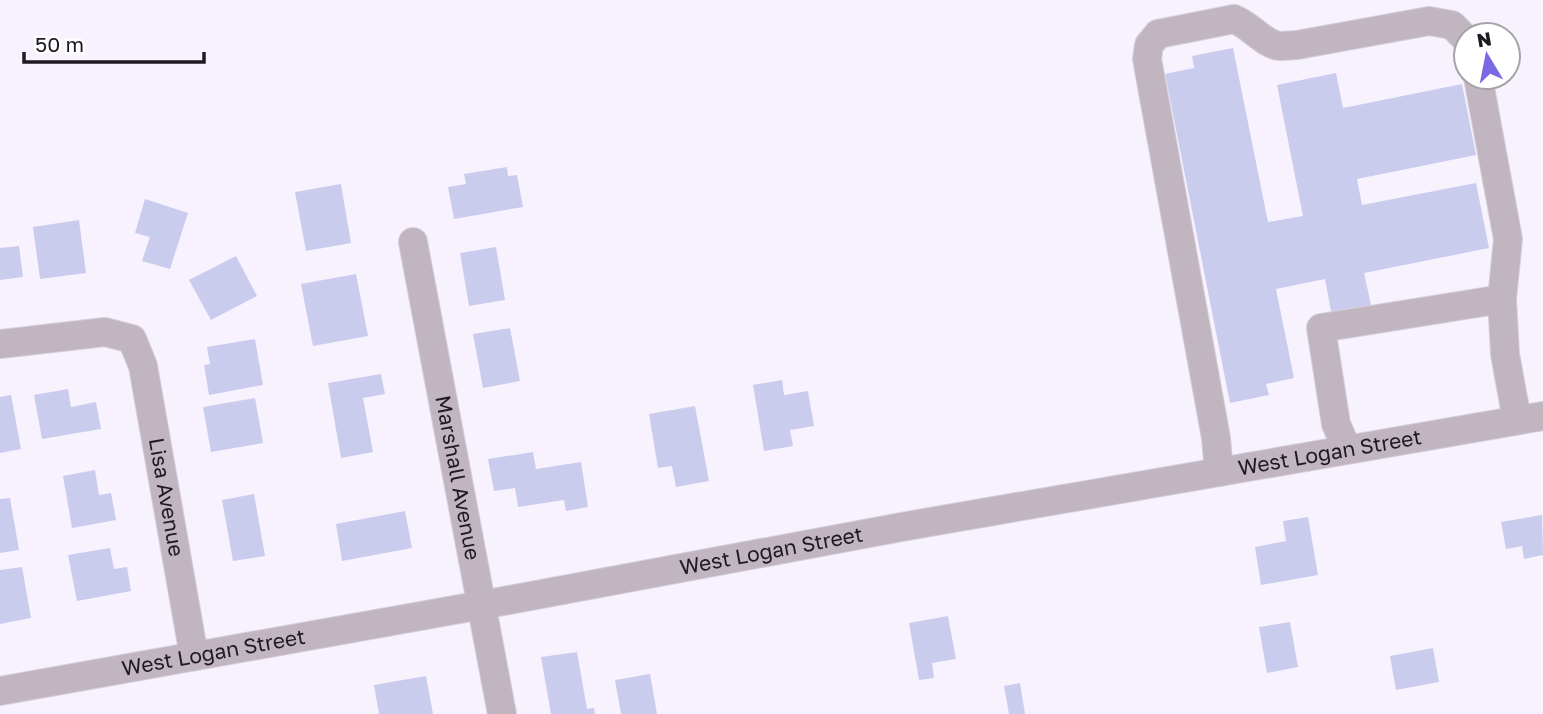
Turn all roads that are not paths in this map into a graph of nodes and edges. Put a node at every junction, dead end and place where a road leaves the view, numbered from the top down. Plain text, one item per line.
1 (1452, 26) edge
2 (1481, 91) edge
3 (413, 242) dead end
4 (1502, 299) junction
5 (0, 344) edge
6 (1530, 418) edge
7 (1347, 449) junction
8 (1219, 472) junction
9 (482, 606) junction
10 (194, 656) junction
11 (0, 691) edge
12 (502, 714) edge

1 - 8 street
2 - 4 street
3 - 9 street, Marshall Avenue
4 - 6 street
4 - 7 street
5 - 10 street, Lisa Avenue
6 - 7 street, West Logan Street
7 - 8 street, West Logan Street
8 - 9 street, West Logan Street
9 - 10 street, West Logan Street
9 - 12 street, Marshall Avenue
10 - 11 street, West Logan Street

